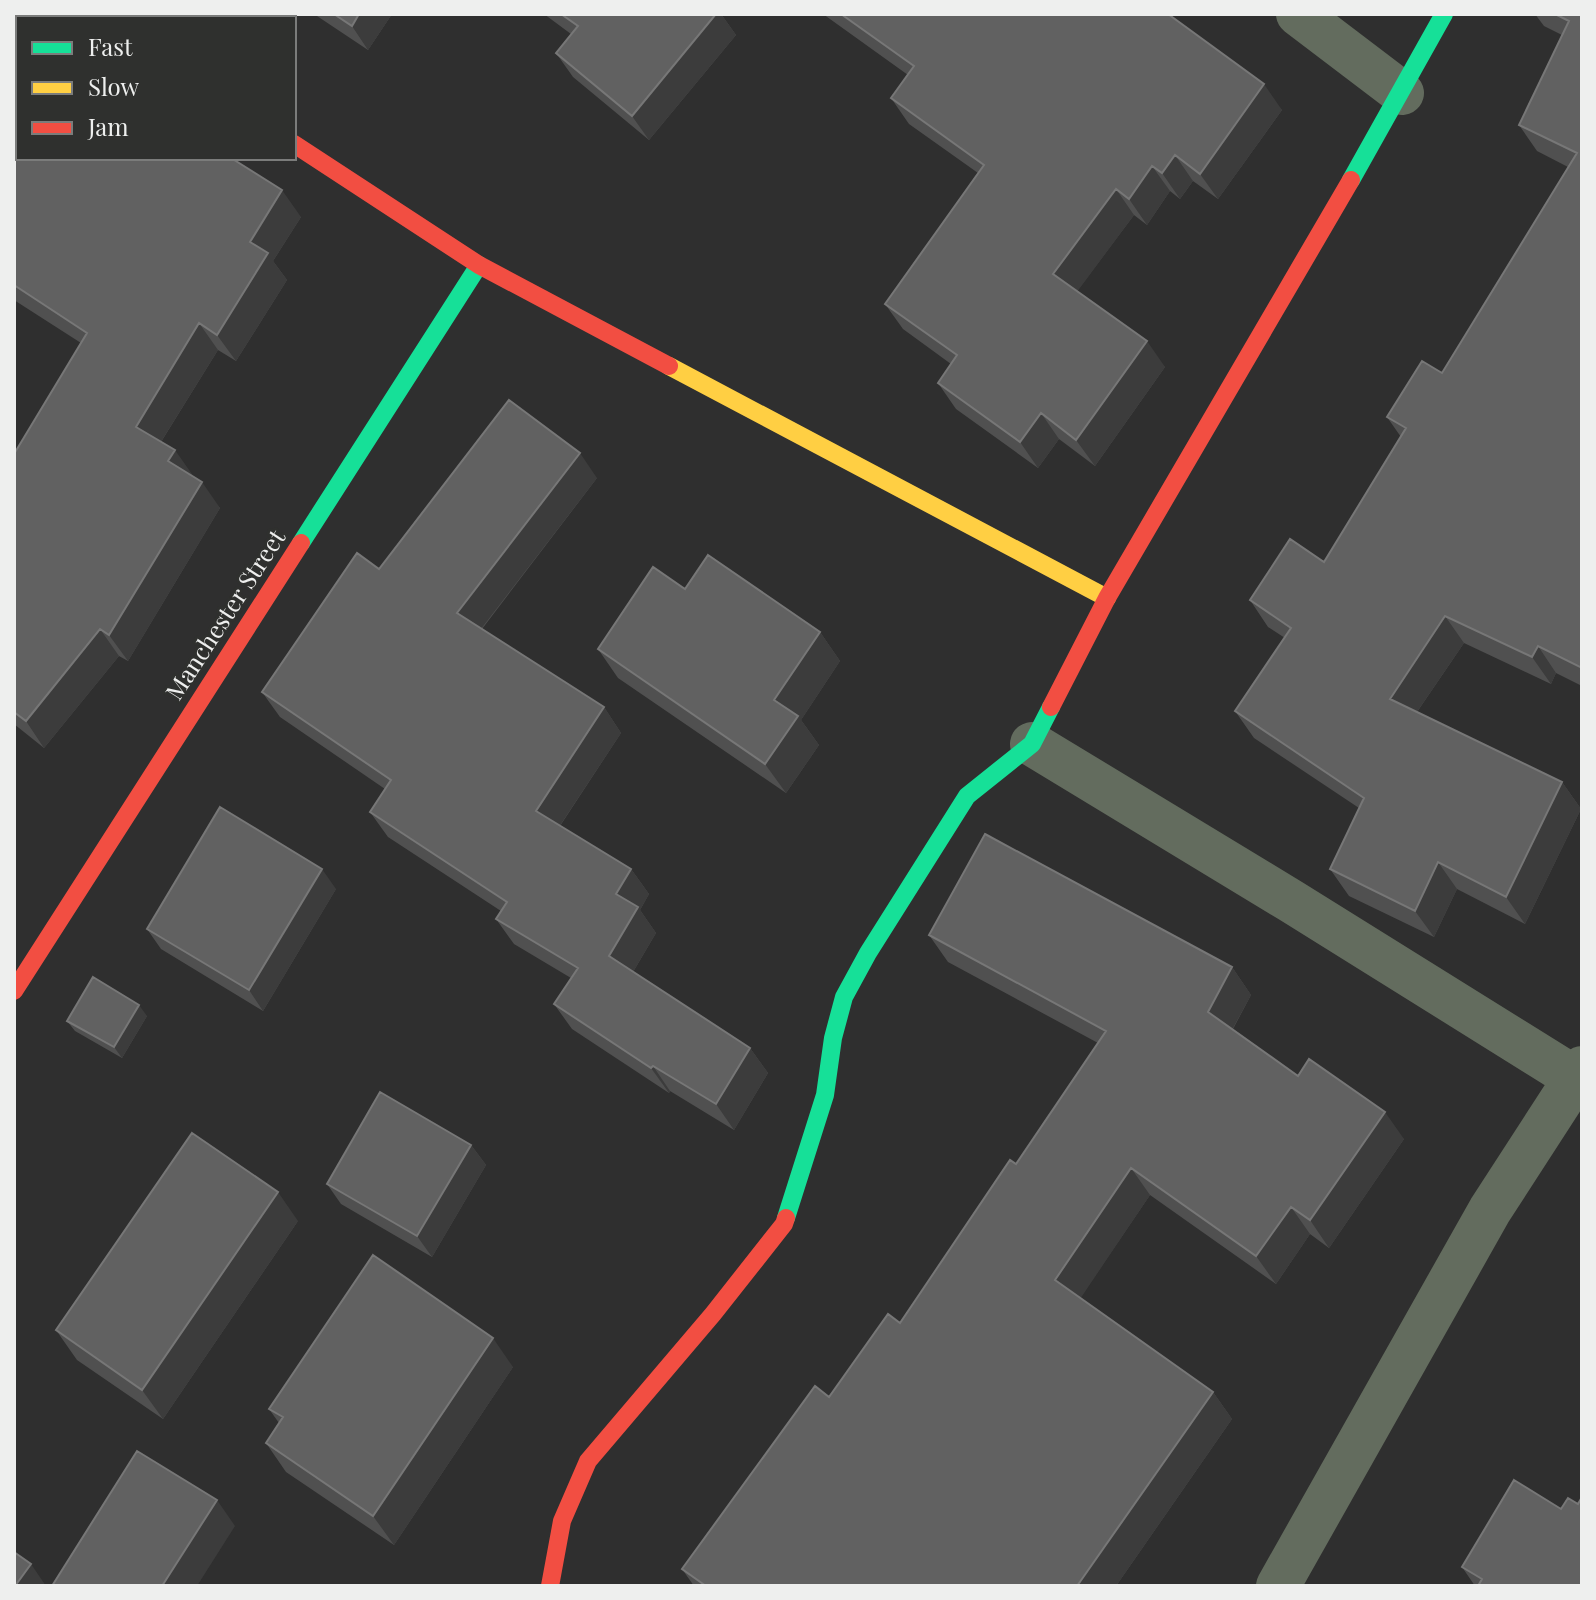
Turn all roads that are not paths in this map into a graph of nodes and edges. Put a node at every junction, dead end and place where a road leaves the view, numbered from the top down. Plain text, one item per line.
1 (1298, 14) edge
2 (1444, 14) edge
3 (1402, 93) junction
4 (296, 145) edge
5 (479, 265) junction
6 (1107, 598) junction
7 (1032, 744) junction
8 (14, 991) edge
9 (1578, 1073) edge
10 (550, 1586) edge
11 (1278, 1586) edge

1 - 3 street
2 - 3 street
3 - 6 street
4 - 5 street
5 - 6 street
5 - 8 street, Manchester Street
6 - 7 street
7 - 9 street
7 - 10 street
9 - 11 street

